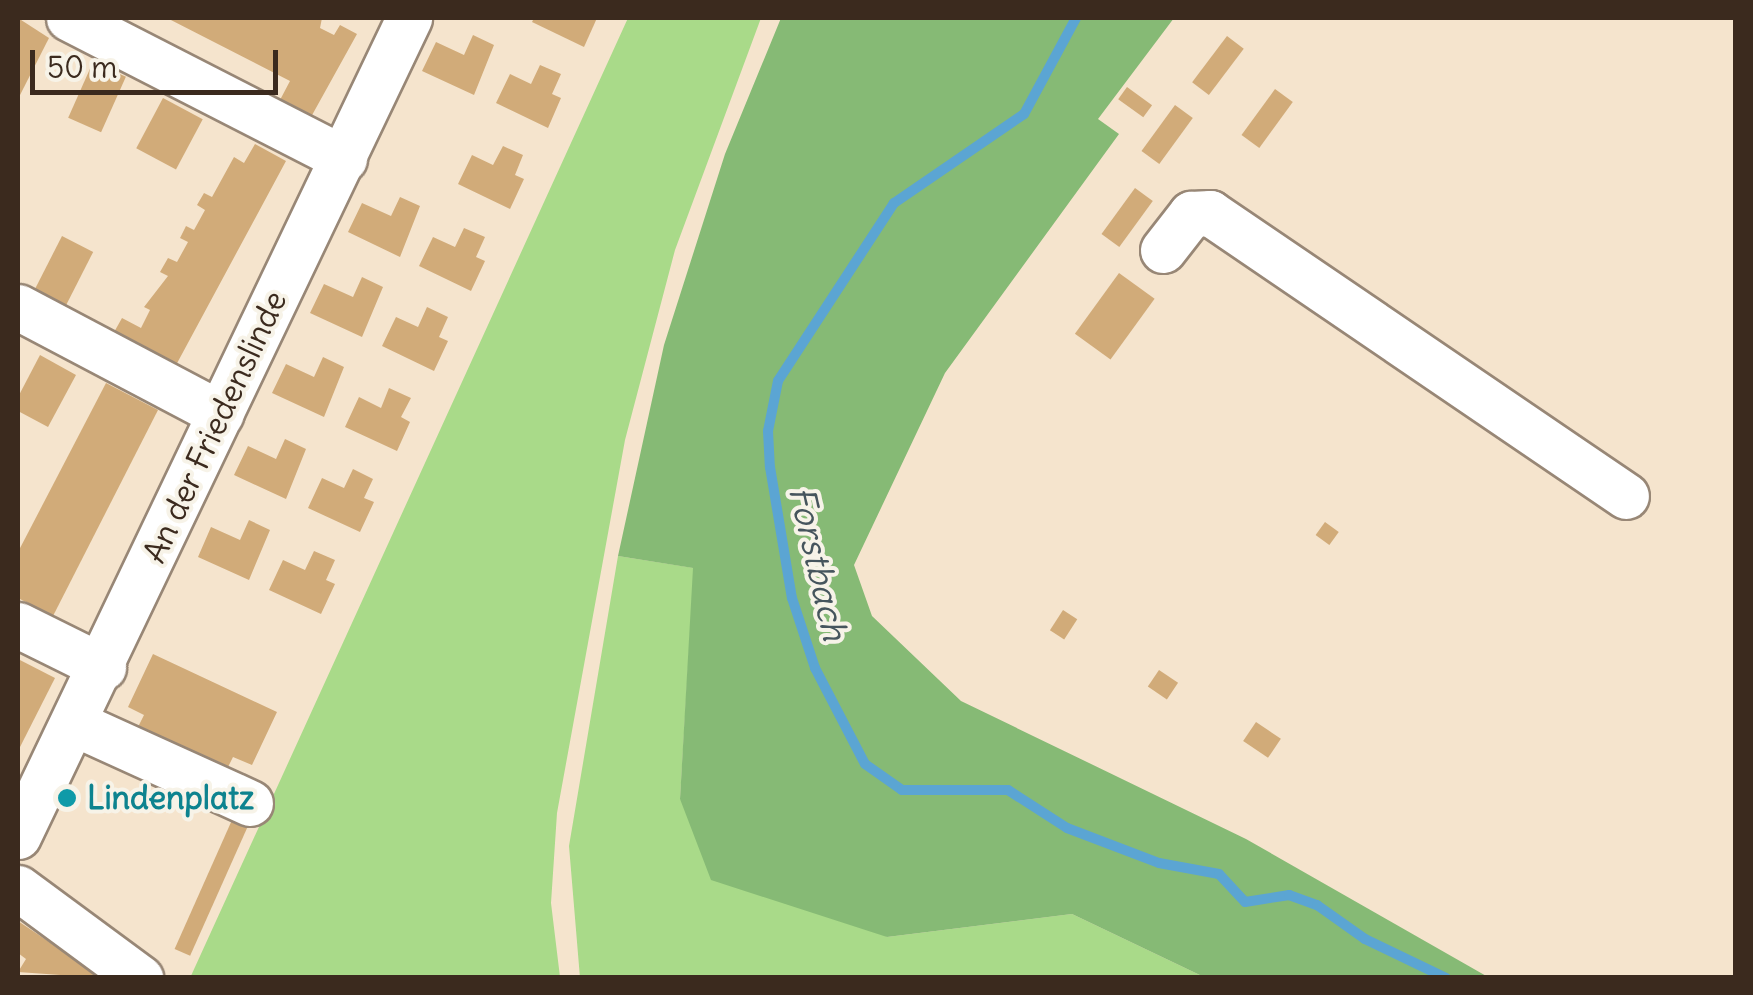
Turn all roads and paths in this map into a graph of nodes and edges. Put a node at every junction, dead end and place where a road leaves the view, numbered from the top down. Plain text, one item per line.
1 (69, 18) edge
2 (409, 18) edge
3 (344, 160) junction
4 (1163, 250) dead end
5 (18, 307) edge
6 (221, 414) junction
7 (1626, 496) dead end
8 (18, 625) edge
9 (103, 667) junction
10 (76, 724) junction
11 (250, 804) dead end
12 (18, 836) edge
13 (18, 888) edge
14 (140, 978) edge

1 - 3 street
2 - 3 street, An der Friedenslinde
3 - 6 street, An der Friedenslinde
4 - 7 street
5 - 6 street
6 - 9 street, An der Friedenslinde
8 - 9 street
9 - 10 street, An der Friedenslinde
10 - 11 street
10 - 12 street, An der Friedenslinde
13 - 14 street

